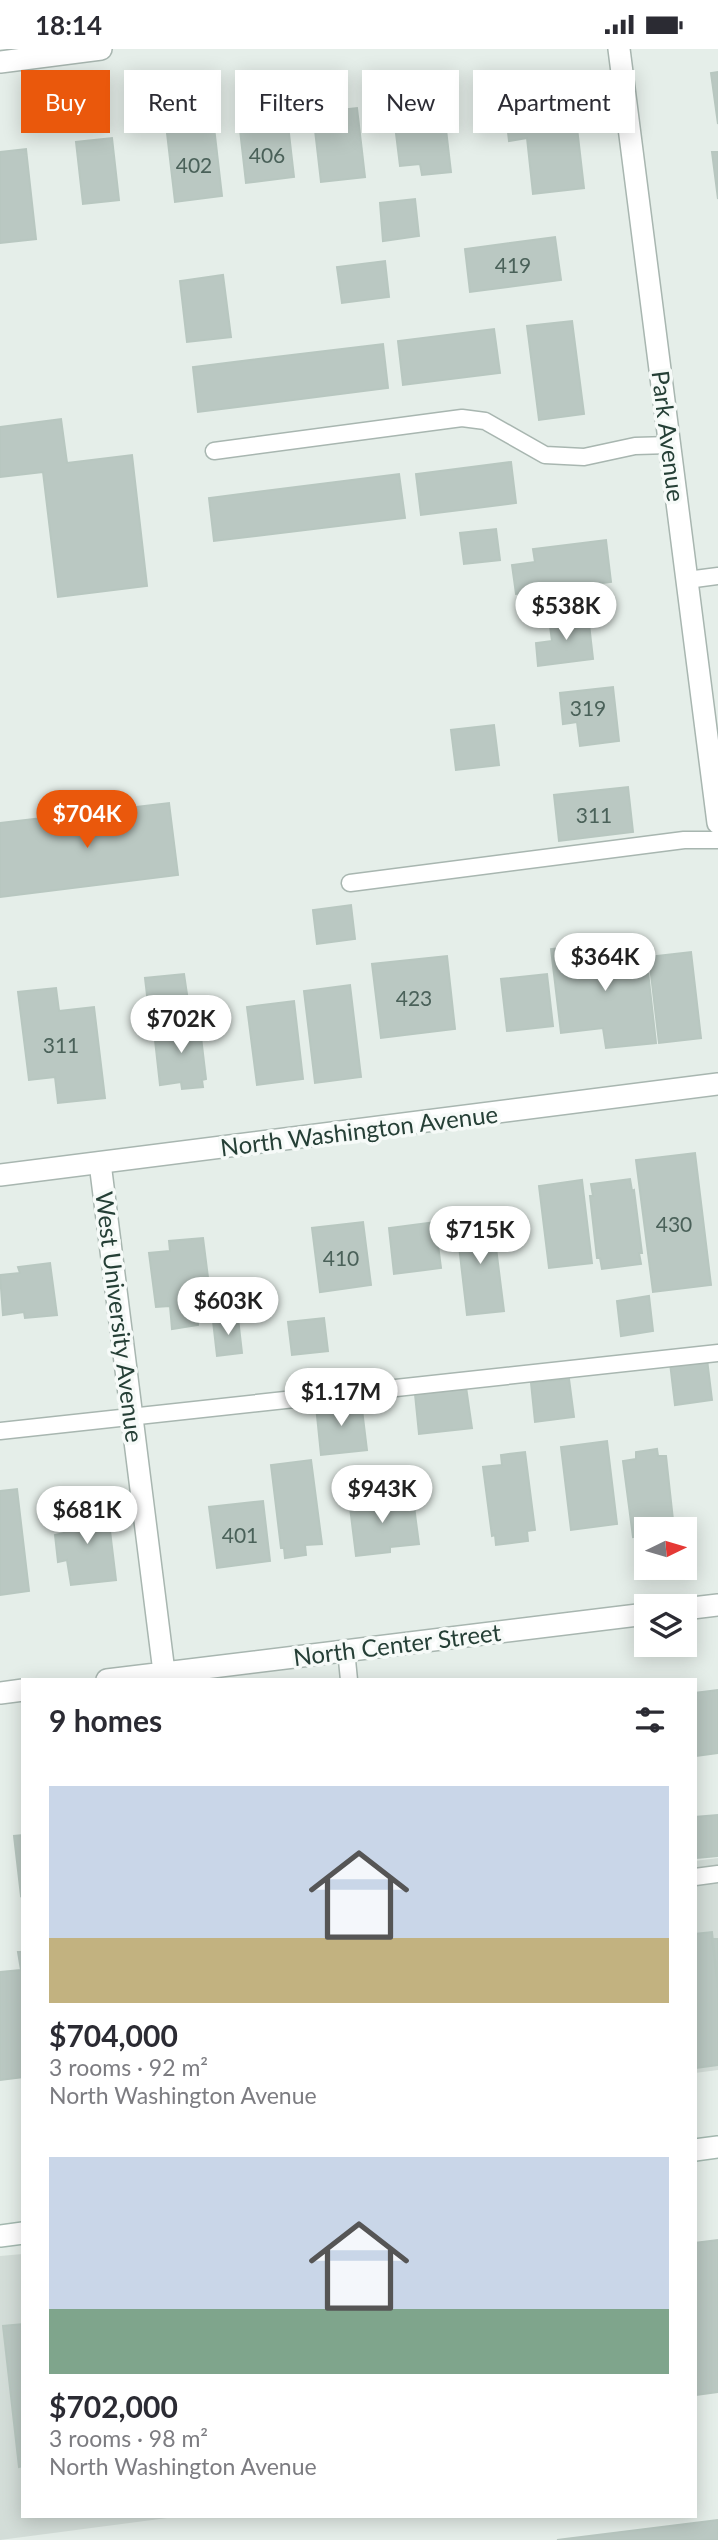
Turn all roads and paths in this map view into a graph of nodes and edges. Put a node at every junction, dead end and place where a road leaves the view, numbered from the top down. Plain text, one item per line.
1 (100, 49) edge
2 (619, 49) edge
3 (0, 62) edge
4 (670, 445) junction
5 (214, 451) dead end
6 (718, 576) edge
7 (687, 580) junction
8 (718, 823) edge
9 (718, 840) edge
10 (350, 883) dead end
11 (718, 1084) edge
12 (100, 1163) junction
13 (0, 1175) edge
14 (718, 1353) edge
15 (133, 1416) junction
16 (0, 1431) edge
17 (718, 1605) edge
18 (697, 1607) edge
19 (634, 1615) edge
20 (346, 1650) junction
21 (245, 1672) edge
22 (165, 1676) edge
23 (136, 1678) edge
24 (349, 1678) edge
25 (21, 1690) edge
26 (0, 1693) edge
27 (718, 1874) edge
28 (697, 1877) edge
29 (718, 2147) edge
30 (697, 2150) edge
31 (21, 2233) edge
32 (0, 2236) edge

1 - 3 street
2 - 4 street, Park Avenue
4 - 5 lane
4 - 7 street, Park Avenue
6 - 7 lane
7 - 8 street, Park Avenue
9 - 10 lane
11 - 12 street, North Washington Avenue
12 - 13 street, North Washington Avenue
12 - 15 street, West University Avenue
14 - 15 lane
15 - 16 lane
15 - 22 street, West University Avenue
17 - 18 street
19 - 20 street, North Center Street
20 - 21 street, North Center Street
20 - 24 lane
21 - 22 street, North Center Street
22 - 23 street, North Center Street
25 - 26 street
27 - 28 lane
29 - 30 street
31 - 32 street

